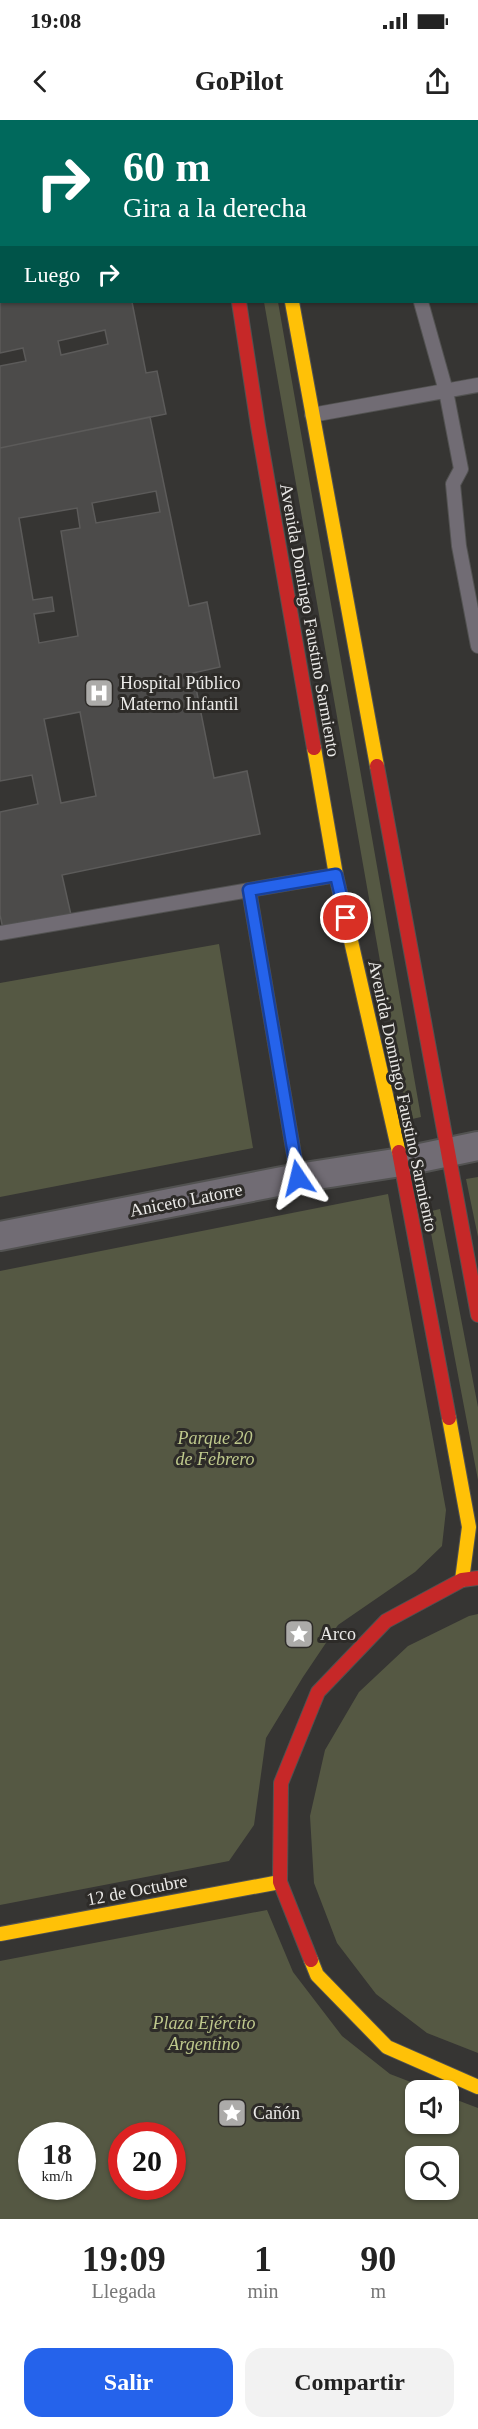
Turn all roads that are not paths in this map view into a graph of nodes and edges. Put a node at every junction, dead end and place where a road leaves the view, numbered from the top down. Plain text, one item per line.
1 (239, 303) edge
2 (292, 303) edge
3 (421, 303) edge
4 (478, 385) edge
5 (446, 391) junction
6 (312, 415) junction
7 (478, 646) edge
8 (336, 875) junction
9 (249, 890) junction
10 (0, 933) edge
11 (478, 1146) edge
12 (447, 1152) junction
13 (401, 1162) junction
14 (298, 1178) junction
15 (0, 1236) edge
16 (478, 1315) edge
17 (478, 1578) edge
18 (462, 1580) junction
19 (280, 1882) junction
20 (0, 1934) edge
21 (478, 2087) edge

1 - 8 main road, Avenida Domingo Faustino Sarmiento
2 - 6 main road, Avenida Domingo Faustino Sarmiento
3 - 5 lane
4 - 5 lane
5 - 6 lane
5 - 7 lane
6 - 12 main road, Avenida Domingo Faustino Sarmiento
8 - 9 lane
8 - 13 main road, Avenida Domingo Faustino Sarmiento
9 - 10 lane
9 - 14 lane
11 - 12 street, Aniceto Latorre
12 - 13 street, Aniceto Latorre
12 - 16 main road, Avenida Domingo Faustino Sarmiento
13 - 14 street, Aniceto Latorre
13 - 18 main road, Avenida Domingo Faustino Sarmiento
14 - 15 street, Aniceto Latorre
17 - 18 main road
18 - 19 main road
19 - 20 main road, 12 de Octubre
19 - 21 main road

